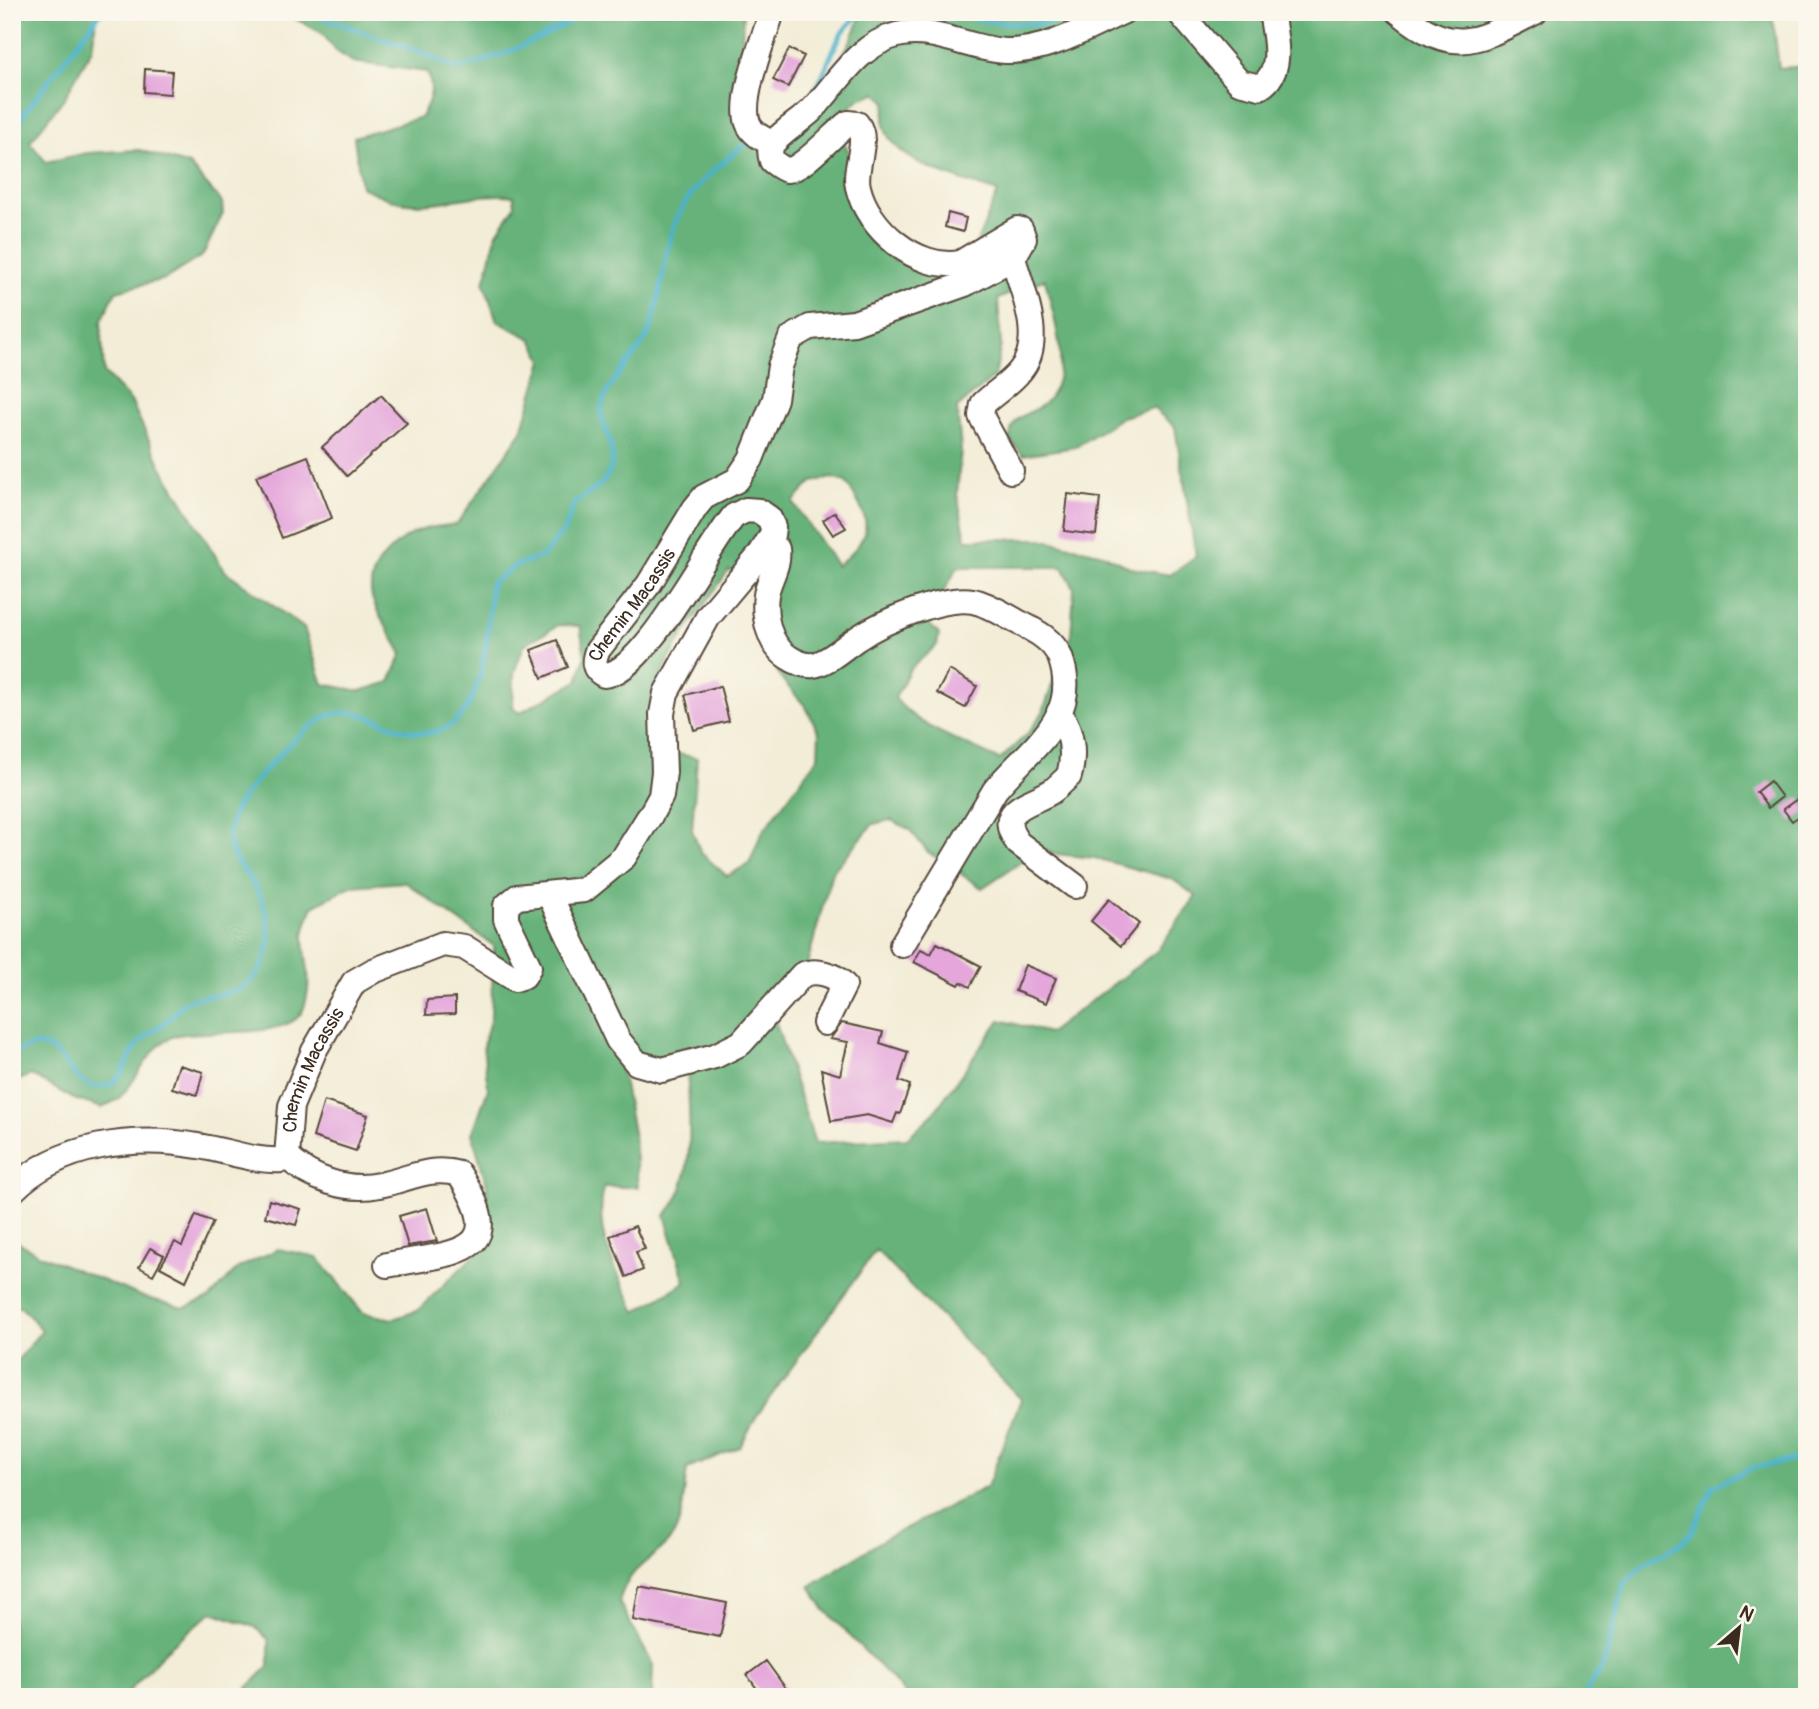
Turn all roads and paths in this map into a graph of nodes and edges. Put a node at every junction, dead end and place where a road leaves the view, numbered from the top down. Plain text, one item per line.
1 (772, 12) edge
2 (1122, 12) edge
3 (1179, 12) edge
4 (1271, 12) edge
5 (1399, 12) edge
6 (1535, 12) edge
7 (762, 137) junction
8 (1013, 258) junction
9 (1012, 471) dead end
10 (768, 545) junction
11 (1059, 712) junction
12 (1075, 886) dead end
13 (549, 894) junction
14 (902, 945) dead end
15 (825, 1023) dead end
16 (287, 1157) junction
17 (12, 1191) edge
18 (387, 1265) dead end

1 - 7 street
2 - 7 street
3 - 4 street
5 - 6 street
7 - 8 street
8 - 9 street
8 - 10 street, Chemin Macassis
10 - 11 street
10 - 13 street, Chemin Macassis
11 - 12 street
11 - 14 street
13 - 15 street
13 - 16 street, Chemin Macassis
16 - 17 street, Chemin Macassis
16 - 18 street

